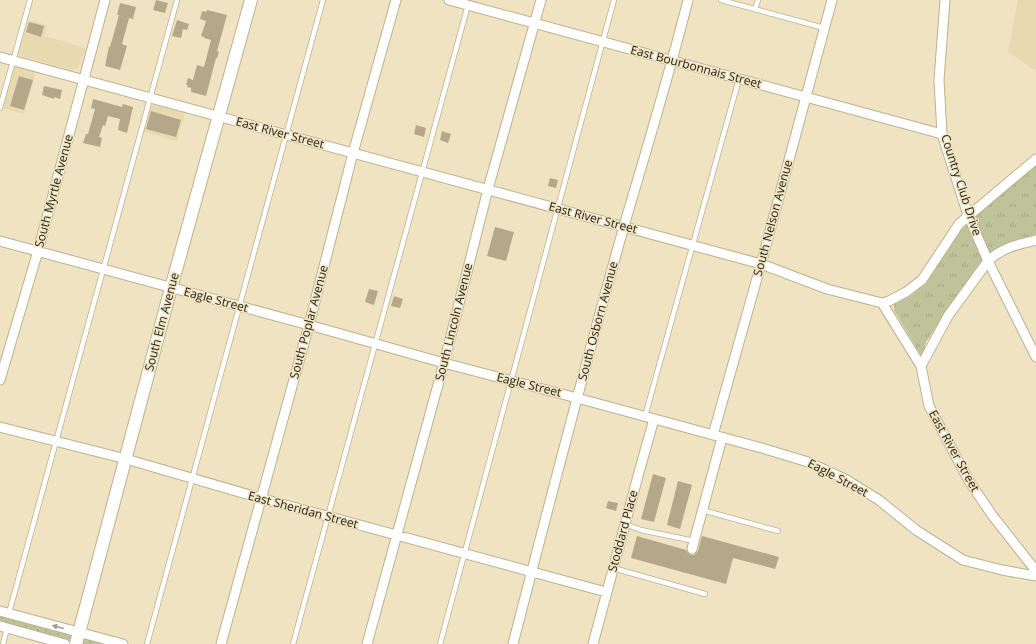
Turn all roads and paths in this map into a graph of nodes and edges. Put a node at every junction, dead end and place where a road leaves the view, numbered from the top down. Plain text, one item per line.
1 (30, 0) edge
2 (106, 0) edge
3 (177, 0) edge
4 (251, 0) edge
5 (323, 0) edge
6 (396, 0) edge
7 (449, 0) edge
8 (541, 0) edge
9 (614, 0) edge
10 (688, 0) edge
11 (721, 0) edge
12 (758, 0) edge
13 (832, 0) edge
14 (945, 0) edge
15 (468, 5) junction
16 (755, 9) junction
17 (535, 23) junction
18 (824, 28) junction
19 (603, 42) junction
20 (0, 57) edge
21 (13, 60) junction
22 (672, 61) junction
23 (739, 78) junction
24 (84, 80) junction
25 (806, 97) junction
26 (150, 98) junction
27 (0, 108) edge
28 (218, 116) junction
29 (942, 134) junction
30 (286, 135) junction
31 (353, 153) junction
32 (1036, 159) edge
33 (422, 172) junction
34 (488, 190) junction
35 (558, 208) junction
36 (968, 215) junction
37 (624, 226) junction
38 (1036, 240) edge
39 (0, 241) edge
40 (693, 245) junction
41 (38, 251) junction
42 (988, 261) junction
43 (761, 264) junction
44 (103, 269) junction
45 (171, 288) junction
46 (882, 303) junction
47 (239, 306) junction
48 (309, 325) junction
49 (375, 344) junction
50 (1036, 357) edge
51 (444, 364) junction
52 (921, 366) junction
53 (0, 380) edge
54 (511, 381) junction
55 (577, 398) junction
56 (650, 417) junction
57 (0, 427) edge
58 (713, 435) junction
59 (722, 438) junction
60 (56, 442) junction
61 (126, 459) junction
62 (192, 478) junction
63 (260, 498) junction
64 (702, 510) junction
65 (328, 517) junction
66 (625, 524) junction
67 (778, 531) dead end
68 (396, 535) junction
69 (693, 545) joint
70 (465, 554) junction
71 (613, 568) junction
72 (1036, 571) edge
73 (532, 572) junction
74 (1036, 576) edge
75 (606, 592) junction
76 (705, 594) dead end
77 (0, 611) edge
78 (9, 613) junction
79 (3, 627) edge
80 (77, 638) edge
81 (3, 644) edge
82 (65, 644) edge
83 (123, 644) edge
84 (147, 644) edge
85 (221, 644) edge
86 (293, 644) edge
87 (367, 644) edge
88 (440, 644) edge
89 (513, 644) edge
90 (593, 644) edge

1 - 21 lane
2 - 24 street, South Myrtle Avenue
3 - 26 lane
4 - 28 street, South Elm Avenue
5 - 30 lane
6 - 31 street, South Poplar Avenue
7 - 15 street, East Bourbonnais Street
8 - 17 street, South Lincoln Avenue
9 - 19 lane
10 - 22 street, South Osborn Avenue
11 - 16 lane
12 - 16 lane
13 - 18 street, South Nelson Avenue
14 - 29 street, Country Club Drive
15 - 17 street, East Bourbonnais Street
15 - 33 lane
16 - 18 lane
17 - 19 street, East Bourbonnais Street
17 - 34 street, South Lincoln Avenue
18 - 25 street, South Nelson Avenue
19 - 22 street, East Bourbonnais Street
19 - 35 lane
20 - 21 street, East River Street
21 - 24 street, East River Street
21 - 27 lane
22 - 23 street, East Bourbonnais Street
22 - 37 street, South Osborn Avenue
23 - 25 street, East Bourbonnais Street
23 - 40 lane
24 - 26 street, East River Street
24 - 41 street, South Myrtle Avenue
25 - 29 street, East Bourbonnais Street
25 - 43 street, South Nelson Avenue
26 - 28 street, East River Street
26 - 44 lane
28 - 30 street, East River Street
28 - 45 street, South Elm Avenue
29 - 36 street, Country Club Drive
30 - 31 street, East River Street
30 - 47 lane
31 - 33 street, East River Street
31 - 48 street, South Poplar Avenue
32 - 36 street
33 - 34 street, East River Street
33 - 49 lane
34 - 35 street, East River Street
34 - 51 street, South Lincoln Avenue
35 - 37 street, East River Street
35 - 54 lane
36 - 42 street, Country Club Drive
36 - 46 street
37 - 40 street, East River Street
37 - 55 street, South Osborn Avenue
38 - 42 street
39 - 41 street, Eagle Street
40 - 43 street, East River Street
40 - 56 lane
41 - 44 street, Eagle Street
41 - 53 street, South Myrtle Avenue
42 - 50 street, Country Club Drive
42 - 52 street
43 - 46 street, East River Street
43 - 58 street, South Nelson Avenue
44 - 45 street, Eagle Street
44 - 60 lane
45 - 47 street, Eagle Street
45 - 61 street, South Elm Avenue
46 - 52 street, East River Street
47 - 48 street, Eagle Street
47 - 62 lane
48 - 49 street, Eagle Street
48 - 63 street, South Poplar Avenue
49 - 51 street, Eagle Street
49 - 65 lane
51 - 54 street, Eagle Street
51 - 68 street, South Lincoln Avenue
52 - 72 street, East River Street
54 - 55 street, Eagle Street
54 - 70 lane
55 - 56 street, Eagle Street
55 - 73 street, South Osborn Avenue
56 - 58 street, Eagle Street
56 - 66 street, Stoddard Place
57 - 60 street, East Sheridan Street
58 - 59 street, Eagle Street
59 - 64 street
59 - 74 street, Eagle Street
60 - 61 street, East Sheridan Street
60 - 78 lane
61 - 62 street, East Sheridan Street
61 - 80 street, South Elm Avenue
62 - 63 street, East Sheridan Street
62 - 84 lane
63 - 65 street, East Sheridan Street
63 - 85 street, South Poplar Avenue
64 - 67 lane
64 - 69 street
65 - 68 street, East Sheridan Street
65 - 86 lane
66 - 69 lane
66 - 71 street, Stoddard Place
68 - 70 street, East Sheridan Street
68 - 87 street, South Lincoln Avenue
70 - 73 street, East Sheridan Street
70 - 88 lane
71 - 75 street, Stoddard Place
71 - 76 lane
73 - 75 street, East Sheridan Street
73 - 89 street, South Osborn Avenue
75 - 90 street, Stoddard Place
77 - 78 street
80 -> 78 street
79 - 81 lane
79 - 82 street
80 - 83 street

